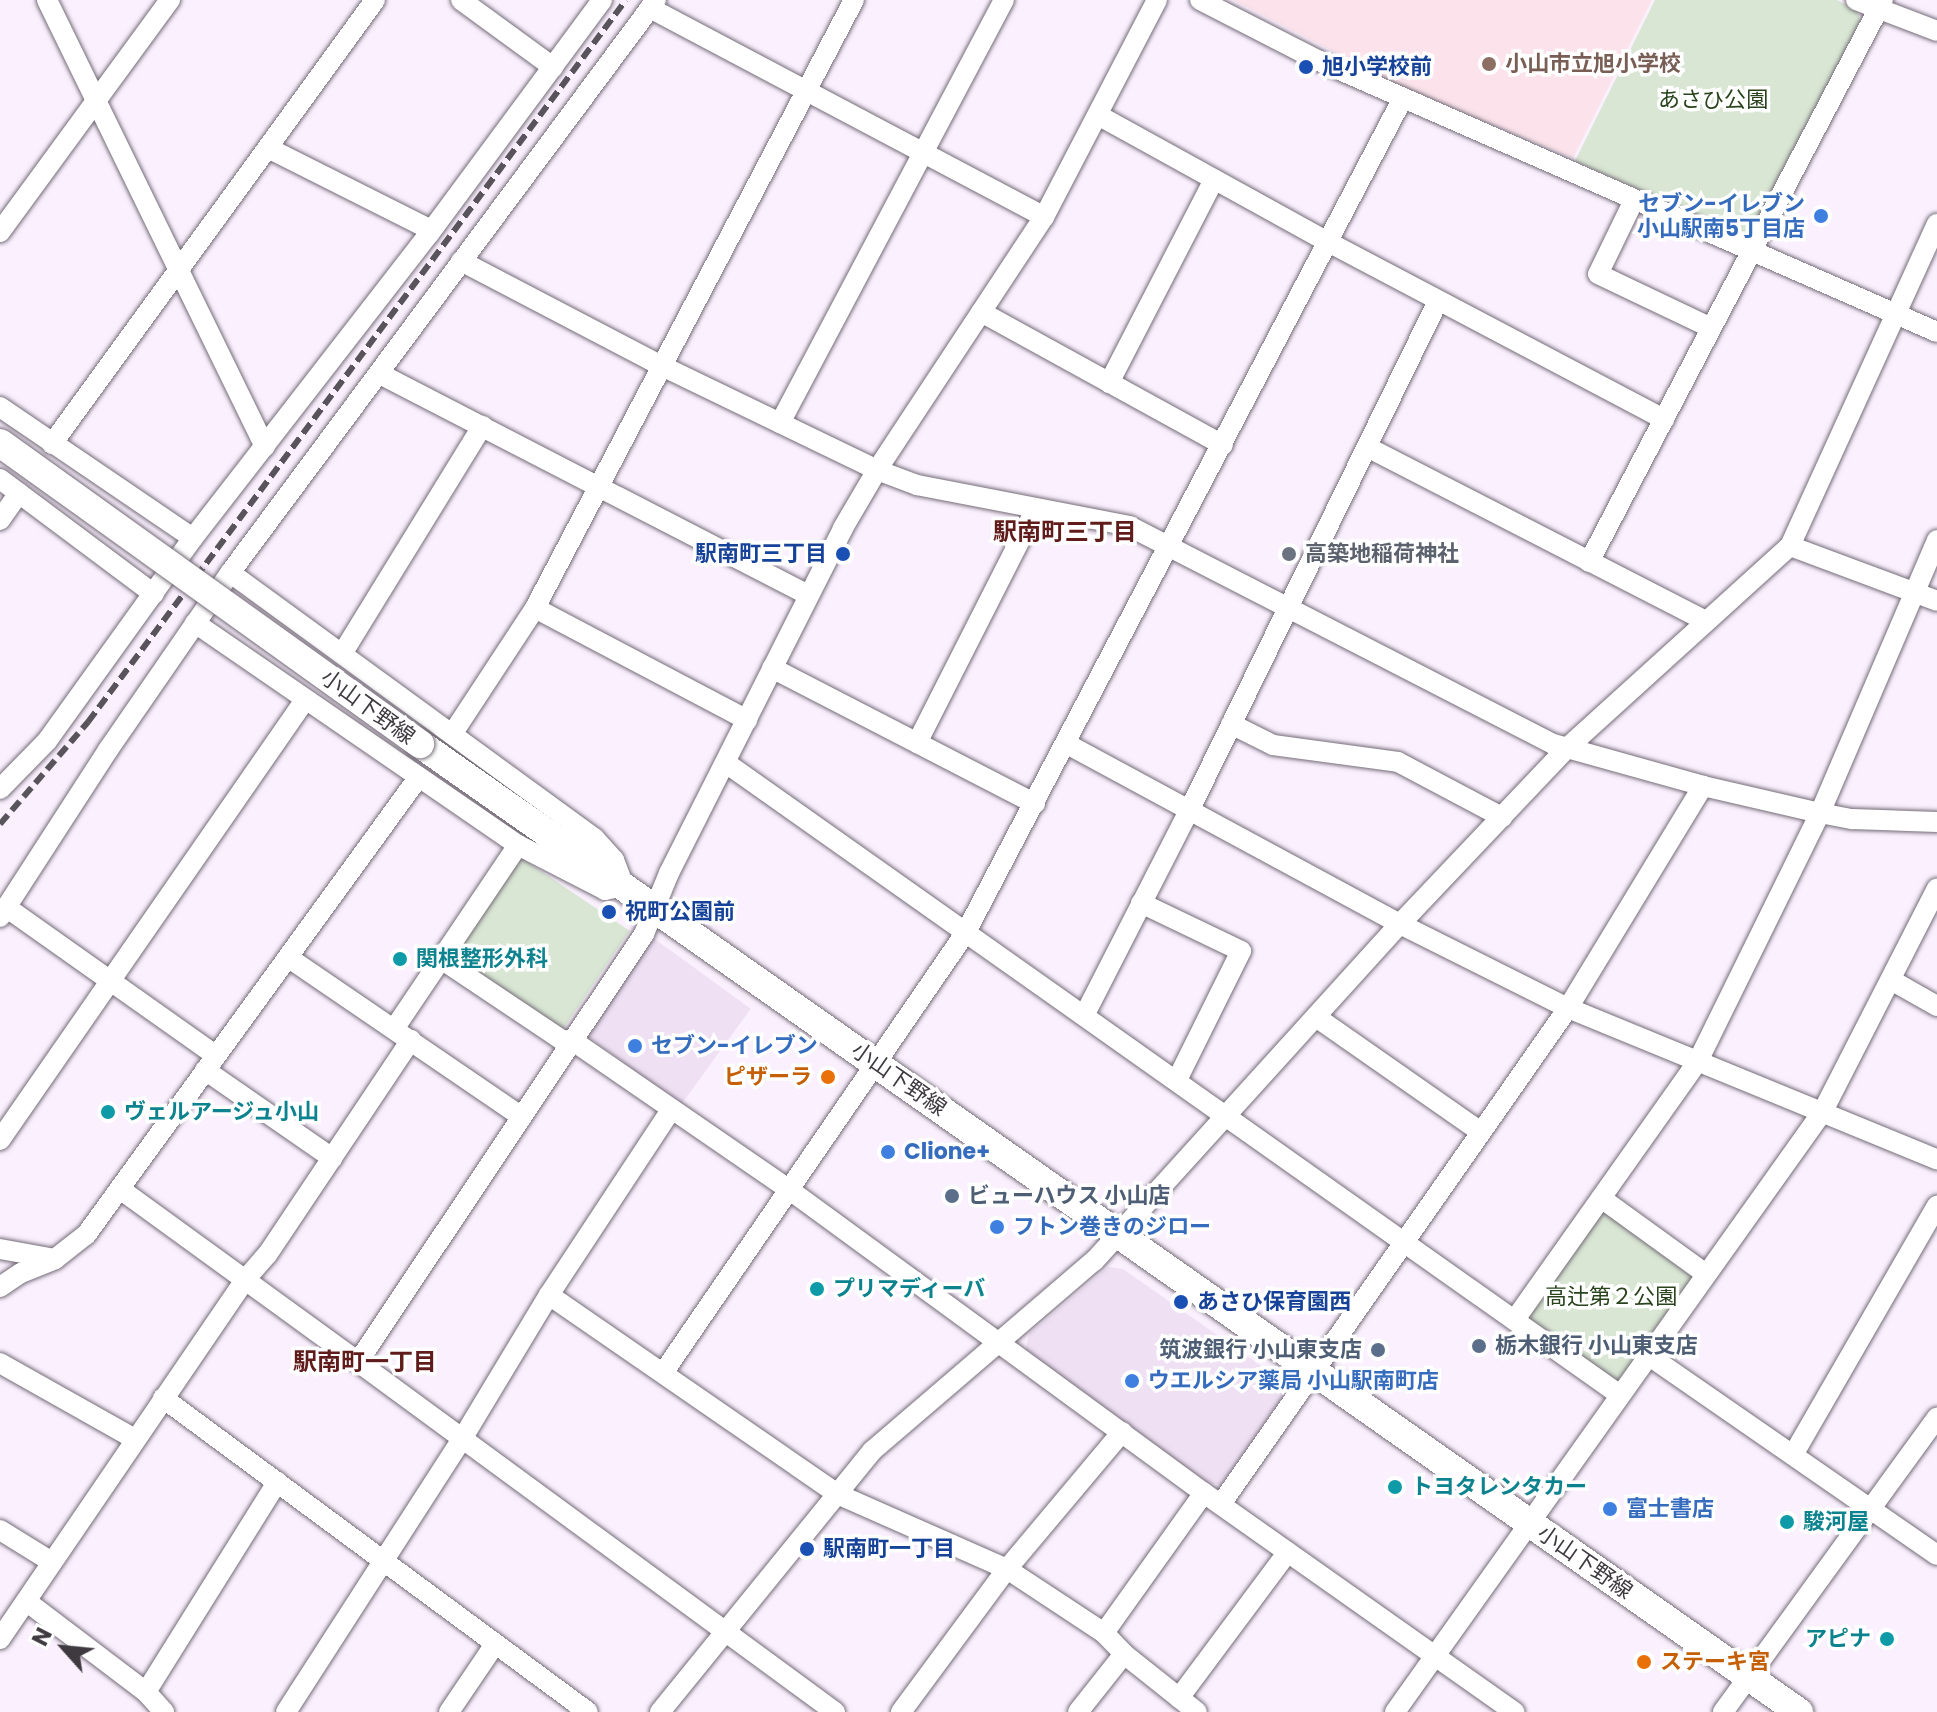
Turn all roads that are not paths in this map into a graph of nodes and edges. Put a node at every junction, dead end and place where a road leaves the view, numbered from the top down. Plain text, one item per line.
1 (47, 0) edge
2 (170, 0) edge
3 (375, 0) edge
4 (461, 0) edge
5 (602, 0) edge
6 (854, 0) edge
7 (1004, 0) edge
8 (1157, 0) edge
9 (1200, 0) edge
10 (1856, 0) edge
11 (653, 4) edge
12 (1880, 6) edge
13 (1937, 31) edge
14 (553, 67) junction
15 (807, 92) junction
16 (1403, 98) junction
17 (96, 102) junction
18 (1098, 115) junction
19 (268, 148) junction
20 (922, 153) junction
21 (1214, 180) junction
22 (1634, 200) junction
23 (1044, 217) junction
24 (1937, 224) edge
25 (1, 228) edge
26 (431, 230) junction
27 (1330, 243) junction
28 (1751, 252) junction
29 (461, 261) junction
30 (176, 270) junction
31 (1438, 301) junction
32 (981, 312) junction
33 (1897, 315) junction
34 (1711, 328) junction
35 (1937, 332) edge
36 (662, 366) junction
37 (380, 374) junction
38 (1109, 383) junction
39 (0, 407) edge
40 (1664, 419) junction
41 (780, 423) junction
42 (482, 426) junction
43 (0, 443) edge
44 (52, 444) junction
45 (1223, 445) junction
46 (265, 447) junction
47 (1367, 447) junction
48 (877, 470) junction
49 (0, 479) edge
50 (599, 488) junction
51 (19, 493) junction
52 (1036, 508) junction
53 (0, 520) edge
54 (193, 538) junction
55 (1937, 540) edge
56 (1169, 545) junction
57 (1790, 546) junction
58 (1589, 562) junction
59 (230, 573) junction
60 (1914, 592) junction
61 (154, 594) junction
62 (807, 594) junction
63 (1937, 601) edge
64 (535, 608) junction
65 (1288, 609) junction
66 (1706, 621) junction
67 (195, 623) junction
68 (342, 654) junction
69 (772, 668) junction
70 (305, 700) junction
71 (747, 720) junction
72 (1231, 724) junction
73 (453, 733) junction
74 (917, 743) junction
75 (1067, 744) junction
76 (1567, 748) junction
77 (726, 763) junction
78 (418, 778) junction
79 (1703, 786) junction
80 (0, 789) edge
81 (1035, 804) junction
82 (1189, 811) junction
83 (1820, 813) junction
84 (1502, 817) junction
85 (1937, 822) edge
86 (518, 845) junction
87 (624, 886) junction
88 (1937, 888) edge
89 (1141, 903) junction
90 (655, 907) junction
91 (3, 912) edge
92 (1400, 924) junction
93 (966, 932) junction
94 (289, 958) junction
95 (441, 959) junction
96 (112, 980) junction
97 (1891, 980) junction
98 (1937, 1006) edge
99 (1568, 1008) junction
100 (1085, 1014) junction
101 (1316, 1017) junction
102 (403, 1034) junction
103 (573, 1041) junction
104 (1698, 1061) junction
105 (210, 1062) junction
106 (875, 1062) junction
107 (1177, 1080) junction
108 (671, 1110) junction
109 (1823, 1111) junction
110 (1227, 1115) junction
111 (522, 1117) junction
112 (1481, 1132) junction
113 (0, 1140) edge
114 (332, 1158) junction
115 (1937, 1159) edge
116 (787, 1188) junction
117 (120, 1189) junction
118 (1601, 1198) junction
119 (1937, 1206) edge
120 (1119, 1234) junction
121 (1405, 1242) junction
122 (0, 1249) edge
123 (55, 1259) junction
124 (1706, 1274) junction
125 (244, 1281) junction
126 (0, 1287) edge
127 (549, 1295) junction
128 (1516, 1318) junction
129 (1001, 1342) junction
130 (1648, 1355) junction
131 (358, 1362) junction
132 (0, 1363) edge
133 (1315, 1372) junction
134 (663, 1373) junction
135 (1620, 1395) junction
136 (163, 1398) junction
137 (1937, 1417) edge
138 (1122, 1432) junction
139 (135, 1439) junction
140 (462, 1439) junction
141 (1793, 1455) junction
142 (277, 1482) junction
143 (837, 1494) junction
144 (1212, 1498) junction
145 (1871, 1508) junction
146 (1529, 1523) junction
147 (0, 1530) edge
148 (1288, 1552) junction
149 (1937, 1555) edge
150 (50, 1561) junction
151 (383, 1561) junction
152 (1007, 1569) junction
153 (26, 1601) junction
154 (727, 1632) junction
155 (1104, 1633) junction
156 (0, 1639) edge
157 (495, 1644) junction
158 (1124, 1654) junction
159 (1434, 1656) junction
160 (1749, 1677) junction
161 (146, 1692) junction
162 (1179, 1698) junction
163 (164, 1712) edge
164 (286, 1712) edge
165 (449, 1712) edge
166 (588, 1712) edge
167 (660, 1712) edge
168 (835, 1712) edge
169 (901, 1712) edge
170 (1078, 1712) edge
171 (1197, 1712) edge
172 (1395, 1712) edge
173 (1515, 1712) edge
174 (1723, 1712) edge
175 (1799, 1712) edge

1 - 17 street
2 - 17 street
3 - 19 street
4 - 14 street
5 - 14 street
6 - 15 street
7 - 20 street
8 - 18 street
9 - 16 street
10 - 12 street
11 - 15 street
11 - 29 street
12 - 13 street
12 - 28 street
14 - 26 street
15 - 20 street
15 - 36 street
16 - 22 street
16 - 27 street
17 - 25 street
17 - 30 street
18 - 21 street
18 - 23 street
19 - 26 street
19 - 30 street
20 - 23 street
20 - 41 street
21 - 27 street
21 - 38 street
22 - 28 street
22 - 34 street
23 - 32 street
24 - 33 street
26 - 46 street
27 - 31 street
27 - 45 street
28 - 33 street
28 - 34 street
29 - 36 street
29 - 37 street
30 - 44 street
30 - 46 street
31 - 40 street
31 - 47 street
32 - 38 street
32 - 48 street
33 - 35 street
33 - 57 street
34 - 40 street
36 - 41 street
36 - 50 street
37 - 42 street
37 - 59 street
38 - 45 street
39 - 44 street
40 - 58 street
41 - 48 street
42 - 50 street
42 - 68 street
43 - 87 main road, 小山下野線, bridge
44 - 54 street
45 - 56 street
46 - 54 street
47 - 58 street
47 - 65 street
48 - 52 street
48 - 62 street
49 - 51 street
50 - 62 street
50 - 64 street
51 - 53 street
51 - 61 street
52 - 56 street
52 - 74 street
54 - 61 street
55 - 60 street
56 - 65 street
56 - 75 street
57 - 60 street
57 - 66 street
58 - 66 street
59 - 67 street
59 - 68 street
60 - 63 street
60 - 83 street
61 - 80 street
62 - 69 street
64 - 71 street
64 - 73 street
65 - 72 street
65 - 76 street
66 - 76 street
67 - 70 street
67 - 91 street
68 - 73 street
69 - 71 street
69 - 74 street
70 - 78 street
70 - 96 street
71 - 77 street
72 - 82 street
72 - 84 street
73 - 87 street
74 - 81 street
75 - 81 street
75 - 82 street
76 - 79 street
76 - 84 street
77 - 90 street
77 - 93 street
78 - 86 street
78 - 94 street
79 - 83 street
79 - 99 street
81 - 93 street
82 - 89 street
82 - 92 street
83 - 85 street
83 - 104 street
84 - 92 street
86 - 87 street
86 - 95 street
87 - 90 main road, 小山下野線
88 - 97 street
89 - 100 street
89 - 107 street
90 - 103 street
90 - 106 main road, 小山下野線
91 - 96 street
92 - 99 street
92 - 101 street
93 - 100 street
93 - 106 street
94 - 102 street
94 - 105 street
95 - 102 street
95 - 103 street
96 - 105 street
96 - 113 street
97 - 98 street
97 - 109 street
99 - 104 street
99 - 112 street
100 - 107 street
101 - 110 street
101 - 112 street
102 - 111 street
102 - 114 street
103 - 108 street
103 - 111 street
104 - 109 street
104 - 118 street
105 - 114 street
105 - 117 street
106 - 116 street
106 - 120 main road, 小山下野線
107 - 110 street
108 - 116 street
108 - 127 street
109 - 115 street
109 - 124 street
110 - 120 street
110 - 121 street
111 - 131 street
112 - 121 street
114 - 125 street
116 - 129 street
116 - 134 street
117 - 123 street
117 - 125 street
118 - 124 street
118 - 128 street
119 - 141 street
120 - 129 street
120 - 133 main road, 小山下野線
121 - 128 street
121 - 133 street
122 - 123 street
123 - 126 street
124 - 130 street
125 - 131 street
125 - 136 street
127 - 134 street
127 - 140 street
128 - 135 street
129 - 138 street
129 - 143 street
130 - 135 street
130 - 141 street
131 - 140 street
132 - 139 street
133 - 144 street
133 - 146 main road, 小山下野線
134 - 143 street
135 - 146 street
136 - 139 street
136 - 142 street
137 - 145 street
138 - 144 street
138 - 152 street
139 - 150 street
140 - 151 street
140 - 154 street
141 - 145 street
142 - 151 street
142 - 161 street
143 - 152 street
143 - 154 street
144 - 148 street
144 - 155 street
145 - 149 street
145 - 160 street
146 - 159 street
146 - 160 main road, 小山下野線
147 - 150 street
148 - 159 street
148 - 162 street
150 - 153 street
151 - 157 street
151 - 164 street
152 - 155 street
152 - 169 street
153 - 156 street
153 - 161 street
154 - 167 street
154 - 168 street
155 - 158 street
157 - 165 street
157 - 166 street
158 - 162 street
158 - 170 street
159 - 172 street
159 - 173 street
160 - 174 street
160 - 175 main road, 小山下野線
161 - 163 street
162 - 171 street

